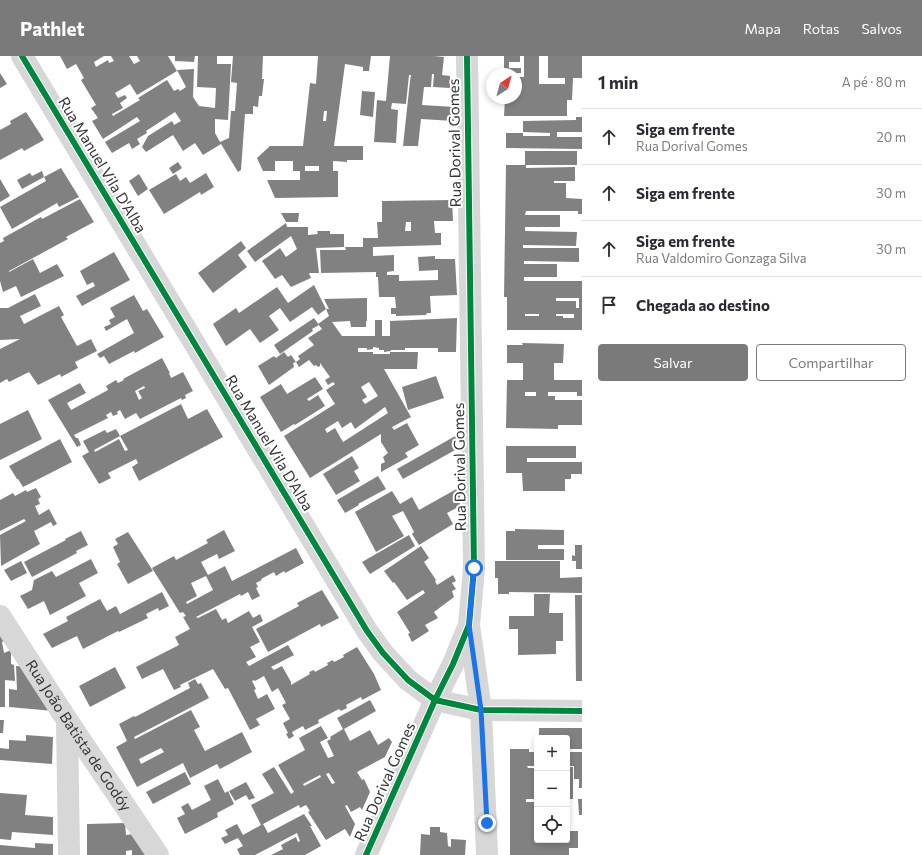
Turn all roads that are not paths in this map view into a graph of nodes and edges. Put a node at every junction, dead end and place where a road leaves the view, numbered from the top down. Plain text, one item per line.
1 (22, 56) edge
2 (467, 56) edge
3 (0, 616) edge
4 (469, 625) junction
5 (435, 700) junction
6 (481, 710) junction
7 (582, 711) edge
8 (67, 720) junction
9 (69, 855) edge
10 (158, 855) edge
11 (366, 855) edge
12 (487, 855) edge

1 - 5 street, Rua Manuel Vila D'Alba
2 - 4 street, Rua Dorival Gomes
3 - 8 street, Rua João Batista de Godóy
4 - 5 street, Rua Dorival Gomes
4 - 6 street
5 - 6 street, Rua Manuel Vila D'Alba
5 - 11 street, Rua Dorival Gomes
6 - 7 street, Rua Manuel Vila D'Alba
6 - 12 street
8 - 9 street
8 - 10 street, Rua João Batista de Godóy

